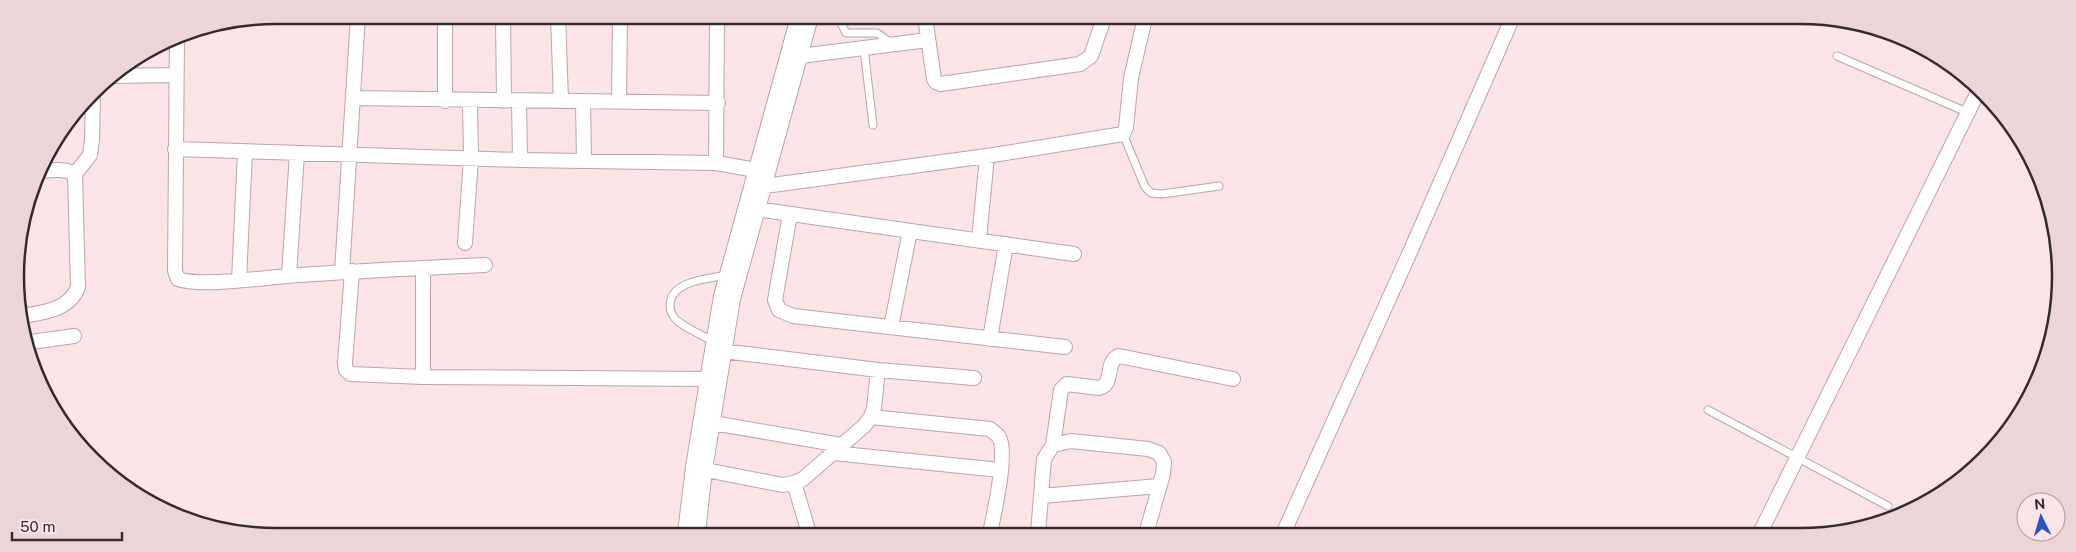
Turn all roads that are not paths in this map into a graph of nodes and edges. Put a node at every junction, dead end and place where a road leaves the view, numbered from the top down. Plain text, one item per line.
1 (357, 24) edge
2 (445, 24) edge
3 (504, 24) edge
4 (558, 24) edge
5 (620, 24) edge
6 (717, 24) edge
7 (805, 24) edge
8 (806, 24) edge
9 (842, 24) edge
10 (926, 24) edge
11 (1102, 24) edge
12 (1144, 24) edge
13 (1510, 24) edge
14 (928, 40) junction
15 (177, 44) edge
16 (892, 45) junction
17 (864, 48) junction
18 (800, 56) junction
19 (1837, 56) dead end
20 (176, 75) junction
21 (122, 76) edge
22 (1976, 96) edge
23 (353, 98) junction
24 (445, 100) junction
25 (470, 101) junction
26 (504, 101) junction
27 (519, 101) junction
28 (561, 101) junction
29 (584, 102) junction
30 (619, 102) junction
31 (93, 103) edge
32 (718, 103) junction
33 (1969, 113) junction
34 (873, 126) dead end
35 (1123, 134) junction
36 (175, 149) junction
37 (245, 152) junction
38 (297, 154) junction
39 (350, 156) junction
40 (987, 156) junction
41 (472, 158) junction
42 (520, 160) junction
43 (584, 161) junction
44 (716, 163) junction
45 (47, 170) edge
46 (756, 170) junction
47 (75, 174) junction
48 (1219, 186) dead end
49 (758, 187) junction
50 (752, 209) junction
51 (790, 214) junction
52 (910, 231) junction
53 (979, 240) junction
54 (465, 243) dead end
55 (1006, 244) junction
56 (1074, 254) dead end
57 (485, 265) dead end
58 (423, 268) junction
59 (347, 272) junction
60 (727, 275) junction
61 (289, 276) junction
62 (239, 280) junction
63 (27, 315) edge
64 (891, 327) junction
65 (74, 336) dead end
66 (990, 339) junction
67 (32, 342) edge
68 (1066, 347) dead end
69 (716, 348) junction
70 (878, 370) junction
71 (422, 377) junction
72 (974, 378) dead end
73 (708, 379) junction
74 (1233, 379) dead end
75 (1708, 410) dead end
76 (871, 417) junction
77 (713, 423) junction
78 (1053, 445) junction
79 (837, 449) junction
80 (1796, 458) junction
81 (699, 468) junction
82 (1000, 470) junction
83 (794, 482) junction
84 (1159, 486) junction
85 (1041, 496) junction
86 (1888, 506) dead end
87 (686, 528) edge
88 (698, 528) edge
89 (808, 528) edge
90 (991, 528) edge
91 (1038, 528) edge
92 (1148, 528) edge
93 (1285, 528) edge
94 (1762, 528) edge

1 - 23 street
2 - 24 street
3 - 26 street
4 - 28 street
5 - 30 street
6 - 32 street
7 - 46 street
8 - 18 street
9 - 16 lane
10 - 14 street
11 - 14 street
12 - 35 street
13 - 93 street
14 - 16 street
15 - 20 street
16 - 17 street
17 - 18 street
17 - 34 lane
18 - 49 street
19 - 33 lane
20 - 21 street
20 - 36 street
22 - 33 street
23 - 24 street
23 - 39 street
24 - 25 street
25 - 26 street
25 - 41 street
26 - 27 street
27 - 28 street
27 - 42 street
28 - 29 street
29 - 30 street
29 - 43 street
30 - 32 street
31 - 47 street
32 - 44 street
33 - 80 street
35 - 40 street
35 - 48 lane
36 - 37 street
36 - 62 street
37 - 38 street
37 - 62 street
38 - 39 street
38 - 61 street
39 - 41 street
39 - 59 street
40 - 49 street
40 - 53 street
41 - 42 street
41 - 54 street
42 - 43 street
43 - 44 street
44 - 46 street
45 - 47 street
46 - 49 street
47 - 63 street
49 - 50 street
50 - 51 street
50 - 60 street
50 - 69 street
51 - 52 street
51 - 64 street
52 - 53 street
52 - 64 street
53 - 55 street
55 - 56 street
55 - 66 street
57 - 58 street
58 - 59 street
58 - 71 street
59 - 61 street
59 - 71 street
60 - 69 street
60 - 69 lane
61 - 62 street
64 - 66 street
65 - 67 street
66 - 68 street
69 - 70 street
69 - 73 street
69 - 77 street
70 - 72 street
70 - 76 street
71 - 73 street
73 - 81 street
74 - 78 street
75 - 80 lane
76 - 79 street
76 - 82 street
77 - 79 street
77 - 81 street
78 - 84 street
78 - 85 street
79 - 82 street
79 - 83 street
80 - 86 lane
80 - 94 street
81 - 83 street
81 - 87 street
81 - 88 street
82 - 90 street
83 - 89 street
84 - 85 street
84 - 92 street
85 - 91 street

